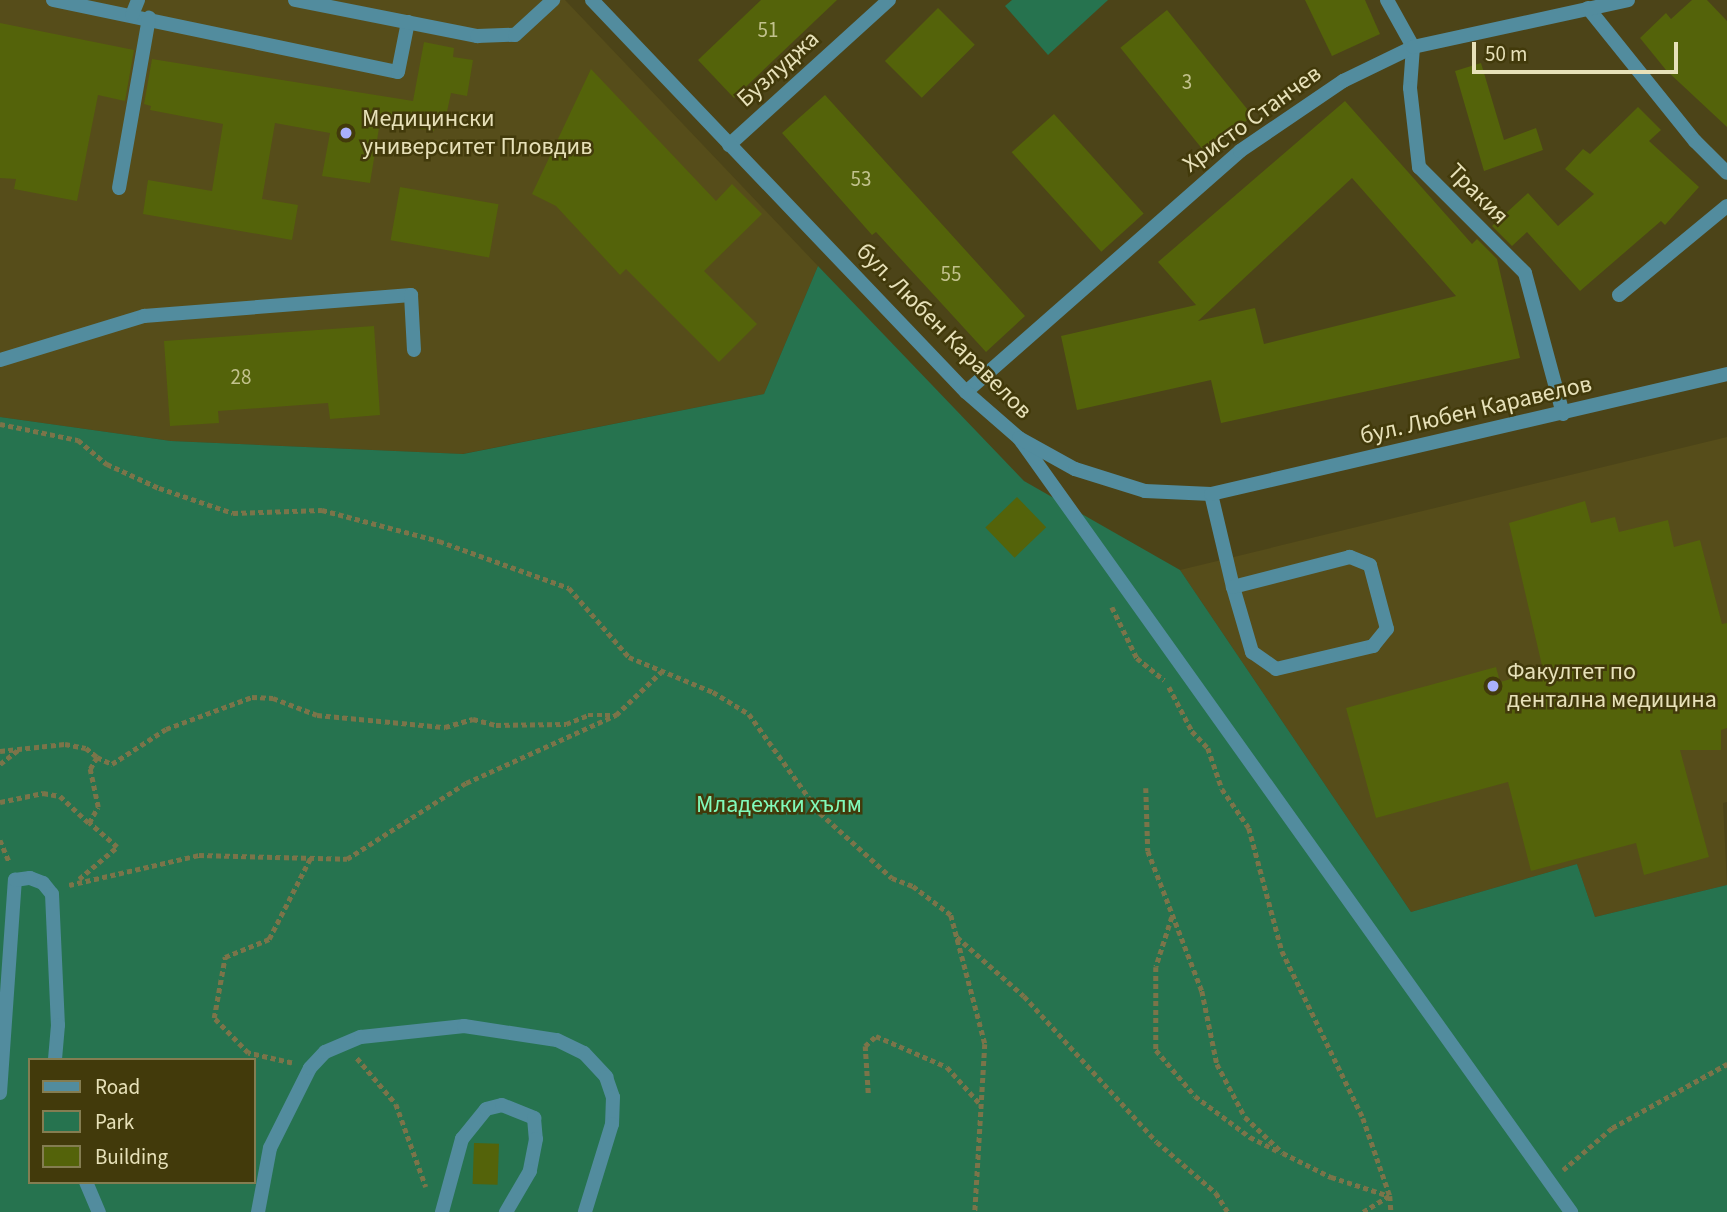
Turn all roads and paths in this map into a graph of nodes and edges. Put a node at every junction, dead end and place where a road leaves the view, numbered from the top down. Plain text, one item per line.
1 (53, 0) edge
2 (138, 0) edge
3 (295, 0) edge
4 (553, 0) edge
5 (592, 0) edge
6 (889, 0) edge
7 (1387, 0) edge
8 (1628, 0) edge
9 (1588, 8) junction
10 (132, 15) junction
11 (149, 18) junction
12 (408, 22) junction
13 (1413, 47) junction
14 (729, 145) junction
15 (1727, 173) edge
16 (119, 188) dead end
17 (1727, 206) edge
18 (1619, 295) dead end
19 (414, 350) dead end
20 (0, 360) edge
21 (1727, 374) edge
22 (966, 392) junction
23 (1563, 414) junction
24 (0, 424) edge
25 (1019, 438) junction
26 (1211, 494) junction
27 (1234, 587) junction
28 (1110, 603) dead end
29 (661, 672) junction
30 (617, 715) junction
31 (22, 747) junction
32 (0, 751) edge
33 (97, 757) junction
34 (0, 764) edge
35 (1146, 788) dead end
36 (0, 802) edge
37 (89, 823) junction
38 (311, 857) junction
39 (78, 879) junction
40 (52, 894) junction
41 (1172, 917) junction
42 (957, 937) junction
43 (342, 1041) junction
44 (55, 1058) edge
45 (1727, 1064) edge
46 (310, 1068) junction
47 (0, 1093) edge
48 (868, 1093) dead end
49 (982, 1106) junction
50 (1283, 1153) junction
51 (1549, 1182) junction
52 (87, 1184) edge
53 (1390, 1196) junction
54 (427, 1199) dead end
55 (99, 1212) edge
56 (258, 1212) edge
57 (442, 1212) edge
58 (506, 1212) edge
59 (585, 1212) edge
60 (975, 1212) edge
61 (1228, 1212) edge
62 (1363, 1212) edge
63 (1391, 1212) edge
64 (1571, 1212) edge

1 - 10 street
2 - 10 street
3 - 12 street
4 - 12 street
5 - 14 street, бул. Любен Каравелов
6 - 14 street, Бузлуджа
7 - 13 street
8 - 9 street, Христо Станчев
9 - 13 street, Христо Станчев
9 - 15 street
10 - 11 street
11 - 12 street
11 - 16 street
13 - 22 street, Христо Станчев
13 - 23 street, Тракия
14 - 22 street, бул. Любен Каравелов
17 - 18 street
19 - 20 street
21 - 23 street, бул. Любен Каравелов
22 - 25 street, бул. Любен Каравелов
23 - 26 street, бул. Любен Каравелов
24 - 29 path
25 - 26 street, бул. Любен Каравелов
25 - 51 street
26 - 27 street
27 - 27 street
28 - 53 path
29 - 30 path
29 - 42 path
30 - 33 path
30 - 38 path
31 - 32 path
31 - 33 path
31 - 34 path
33 - 37 path
35 - 41 path
36 - 37 path
37 - 39 path
38 - 39 path
38 - 46 path
39 - 40 path
40 - 44 street
40 - 47 street
41 - 50 path
41 - 50 path
42 - 49 path
42 - 61 path
43 - 46 street
43 - 54 path
43 - 59 street
45 - 51 path
46 - 56 street
48 - 49 path
49 - 60 path
50 - 53 path
51 - 64 street
52 - 55 street
53 - 62 path
53 - 63 path
57 - 58 street

